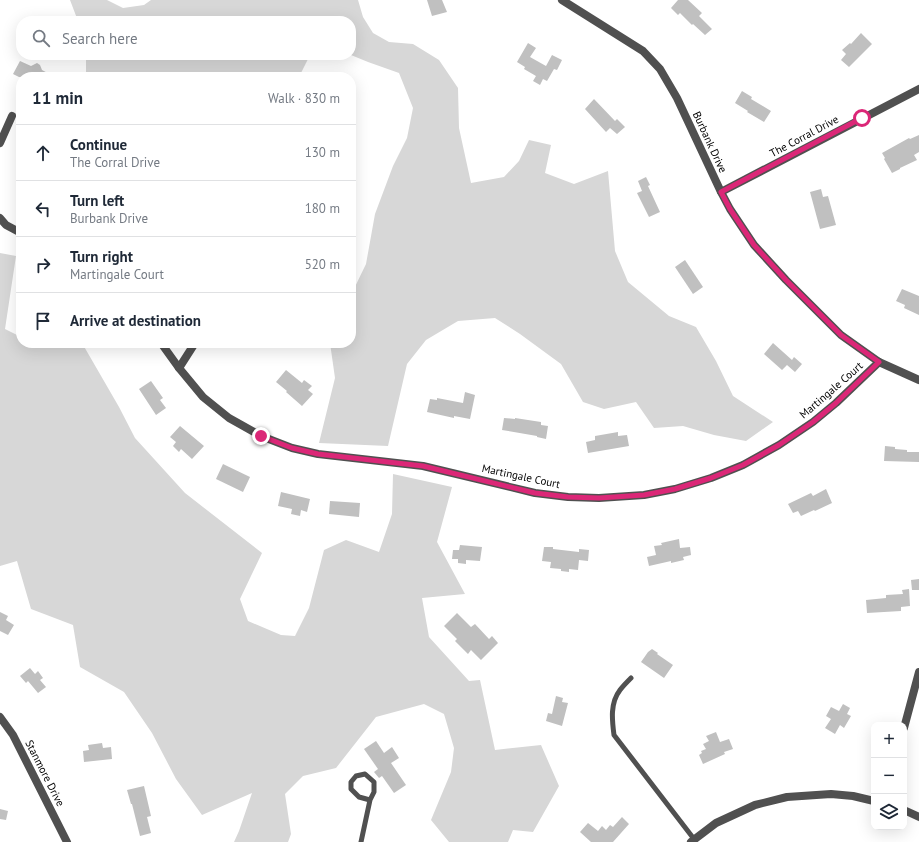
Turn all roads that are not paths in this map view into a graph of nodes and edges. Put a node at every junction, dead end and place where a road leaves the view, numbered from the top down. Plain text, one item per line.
1 (562, 0) edge
2 (919, 88) edge
3 (12, 116) dead end
4 (0, 143) edge
5 (721, 192) junction
6 (0, 218) edge
7 (16, 230) edge
8 (165, 348) edge
9 (192, 348) edge
10 (879, 362) junction
11 (179, 368) junction
12 (919, 380) edge
13 (919, 672) edge
14 (631, 678) dead end
15 (0, 717) edge
16 (906, 722) edge
17 (370, 800) junction
18 (871, 800) edge
19 (907, 811) edge
20 (919, 817) edge
21 (693, 841) edge
22 (66, 842) edge
23 (361, 842) edge

1 - 5 street, Burbank Drive
2 - 5 street, The Corral Drive
3 - 4 street
5 - 10 street, Burbank Drive
6 - 7 street
8 - 11 street, Martingale Court
9 - 11 street
10 - 11 street, Martingale Court
10 - 12 street, Burbank Drive
13 - 16 street
14 - 21 lane
15 - 22 street, Stanmore Drive
17 - 17 lane
17 - 23 lane
18 - 21 street
19 - 20 street

